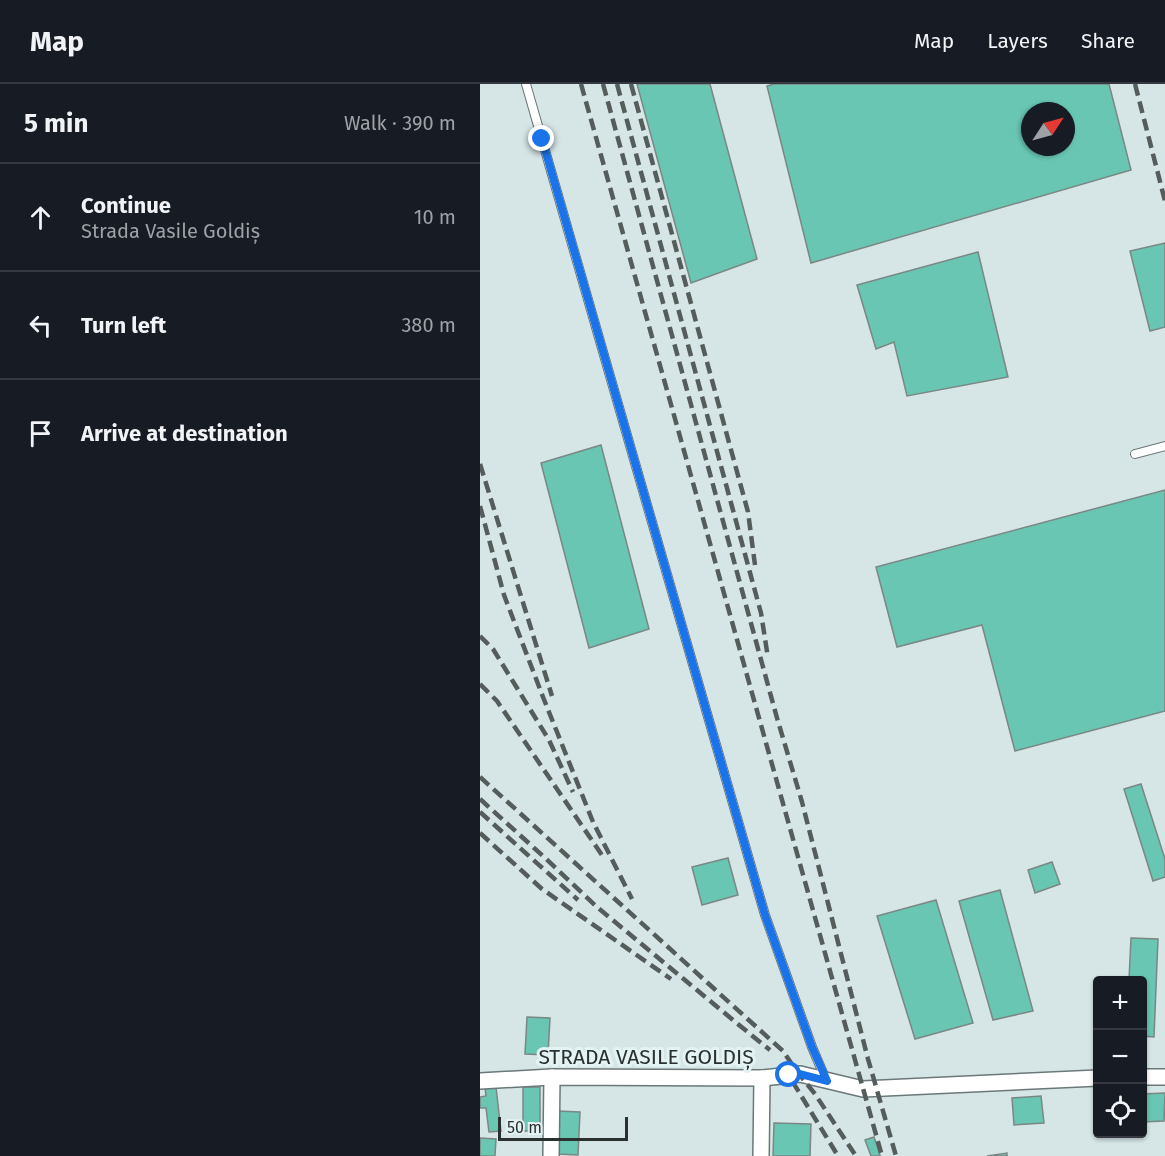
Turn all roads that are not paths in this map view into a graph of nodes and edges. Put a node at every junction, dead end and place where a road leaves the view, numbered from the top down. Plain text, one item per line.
1 (526, 84) edge
2 (1165, 446) edge
3 (1135, 454) dead end
4 (552, 1077) junction
5 (1147, 1077) edge
6 (1165, 1077) edge
7 (762, 1078) junction
8 (1093, 1078) edge
9 (480, 1081) edge
10 (827, 1081) junction
11 (551, 1156) edge
12 (761, 1156) edge

1 - 10 lane
2 - 3 lane
4 - 7 street, STRADA VASILE GOLDIȘ
4 - 9 street, STRADA VASILE GOLDIȘ
4 - 11 street
5 - 6 street
7 - 10 street, STRADA VASILE GOLDIȘ
7 - 12 street
8 - 10 street, STRADA VASILE GOLDIȘ

